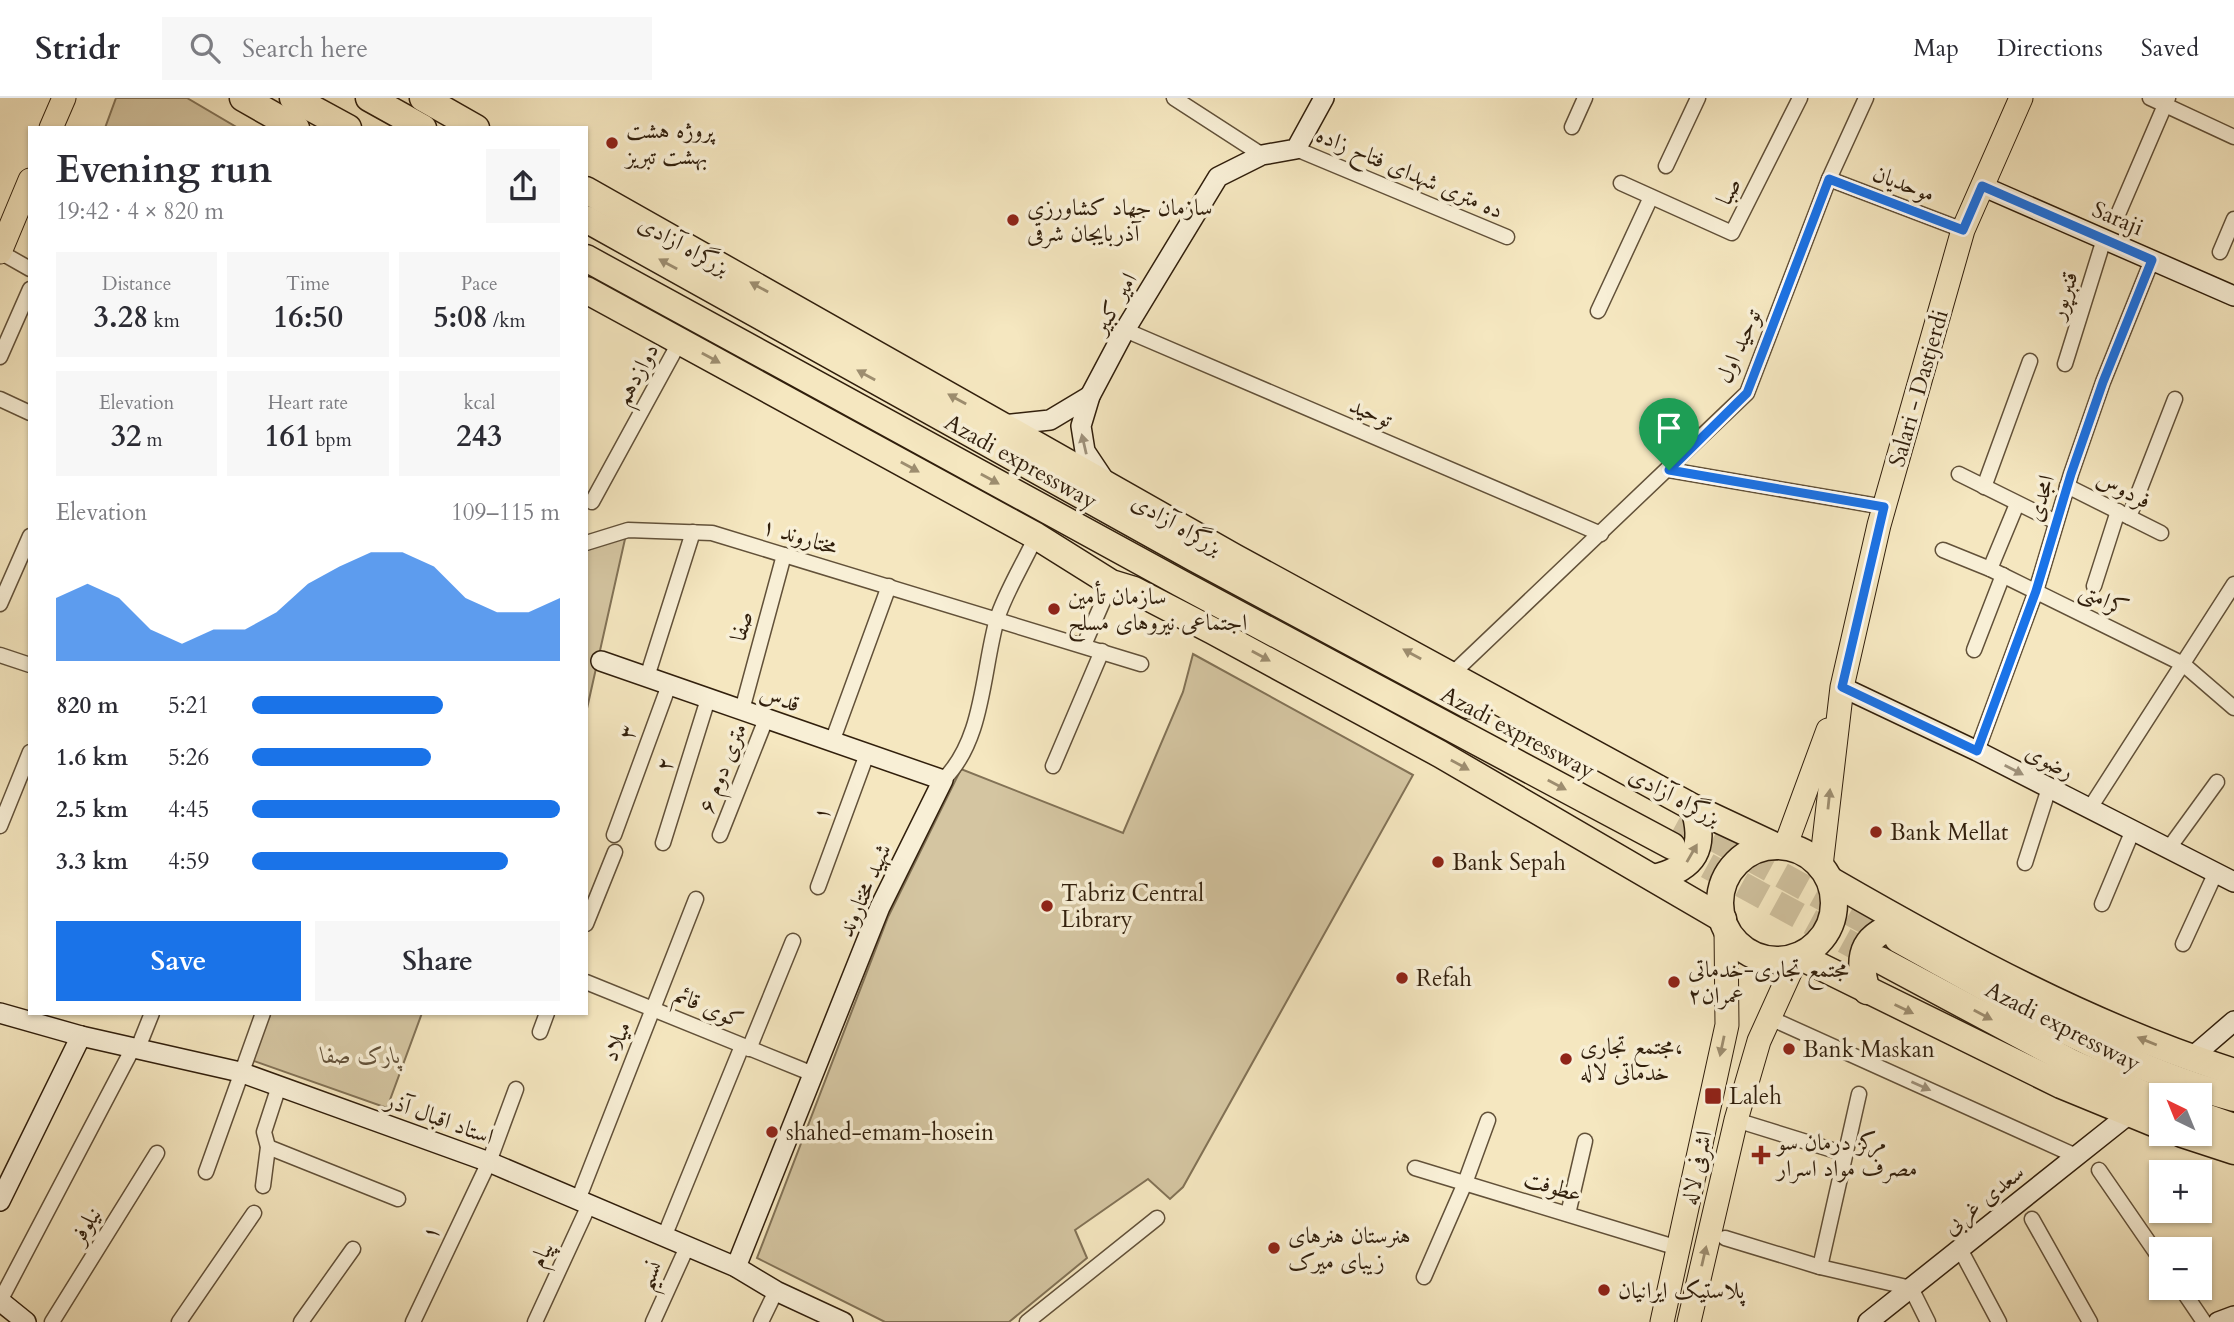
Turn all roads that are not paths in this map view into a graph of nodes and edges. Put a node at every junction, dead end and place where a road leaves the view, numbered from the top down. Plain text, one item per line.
1 (64, 98) edge
2 (243, 98) edge
3 (293, 98) edge
4 (369, 98) edge
5 (423, 98) edge
6 (1174, 98) edge
7 (1324, 98) edge
8 (1585, 98) edge
9 (1698, 98) edge
10 (1800, 98) edge
11 (1866, 98) edge
12 (2021, 98) edge
13 (2150, 98) edge
14 (2166, 101) edge
15 (52, 126) edge
16 (292, 126) edge
17 (344, 126) edge
18 (419, 126) edge
19 (472, 126) edge
20 (1572, 127) dead end
21 (2234, 137) edge
22 (1296, 149) junction
23 (1262, 155) junction
24 (1666, 166) dead end
25 (1829, 179) junction
26 (1621, 183) dead end
27 (28, 185) edge
28 (1982, 186) junction
29 (588, 191) edge
30 (1651, 197) junction
31 (2119, 212) dead end
32 (2234, 219) edge
33 (588, 220) edge
34 (1963, 230) junction
35 (1507, 237) dead end
36 (2104, 239) junction
37 (0, 252) edge
38 (2220, 252) dead end
39 (588, 259) edge
40 (2152, 260) junction
41 (28, 268) edge
42 (588, 290) edge
43 (28, 294) edge
44 (2234, 296) edge
45 (1598, 311) dead end
46 (1125, 330) junction
47 (680, 341) junction
48 (0, 357) edge
49 (2030, 361) dead end
50 (2065, 364) dead end
51 (1090, 396) junction
52 (0, 399) edge
53 (2175, 399) dead end
54 (28, 412) edge
55 (1003, 425) junction
56 (1669, 470) junction
57 (1959, 474) dead end
58 (1110, 486) junction
59 (2067, 486) junction
60 (1984, 487) junction
61 (592, 502) dead end
62 (2017, 504) junction
63 (1884, 507) junction
64 (2123, 514) junction
65 (1168, 520) junction
66 (2056, 522) junction
67 (693, 532) junction
68 (2161, 533) dead end
69 (1601, 534) junction
70 (1036, 536) junction
71 (28, 541) edge
72 (588, 542) edge
73 (1943, 550) dead end
74 (785, 555) junction
75 (1234, 557) junction
76 (1196, 559) junction
77 (1996, 572) junction
78 (1180, 583) junction
79 (2234, 584) edge
80 (889, 586) junction
81 (2094, 586) dead end
82 (1123, 587) junction
83 (2036, 591) junction
84 (0, 604) edge
85 (998, 619) junction
86 (1213, 631) junction
87 (1084, 645) junction
88 (1974, 650) dead end
89 (1102, 651) junction
90 (0, 655) edge
91 (600, 661) dead end
92 (1142, 663) dead end
93 (28, 664) edge
94 (2183, 664) junction
95 (1451, 675) junction
96 (647, 677) junction
97 (669, 685) junction
98 (1842, 687) junction
99 (708, 699) junction
100 (2233, 706) edge
101 (742, 710) junction
102 (766, 719) junction
103 (832, 742) junction
104 (1977, 751) junction
105 (867, 754) junction
106 (28, 757) edge
107 (1053, 766) dead end
108 (943, 780) junction
109 (2217, 782) dead end
110 (2049, 788) junction
111 (2090, 808) junction
112 (1686, 813) junction
113 (2, 818) edge
114 (2133, 830) junction
115 (614, 835) dead end
116 (720, 835) dead end
117 (663, 843) dead end
118 (1672, 846) tunnel mouth
119 (1780, 847) junction
120 (2169, 848) junction
121 (615, 852) dead end
122 (2025, 863) dead end
123 (2216, 872) junction
124 (1825, 873) junction
125 (1654, 878) junction
126 (2234, 882) edge
127 (818, 887) dead end
128 (696, 898) dead end
129 (2102, 904) dead end
130 (588, 919) edge
131 (1724, 924) junction
132 (1901, 931) junction
133 (793, 941) dead end
134 (2183, 943) dead end
135 (1798, 956) junction
136 (1880, 960) tunnel mouth
137 (588, 983) edge
138 (1867, 991) junction
139 (654, 1009) junction
140 (0, 1013) edge
141 (151, 1015) edge
142 (262, 1015) edge
143 (546, 1015) edge
144 (1770, 1018) junction
145 (47, 1020) edge
146 (2234, 1021) edge
147 (540, 1032) dead end
148 (81, 1036) junction
149 (746, 1047) junction
150 (136, 1048) junction
151 (2191, 1058) junction
152 (240, 1072) junction
153 (2234, 1072) edge
154 (813, 1074) junction
155 (279, 1086) junction
156 (516, 1089) dead end
157 (1859, 1094) dead end
158 (2149, 1097) edge
159 (2234, 1098) edge
160 (2128, 1115) junction
161 (2212, 1119) edge
162 (1488, 1120) dead end
163 (1736, 1120) junction
164 (2149, 1122) edge
165 (2234, 1127) edge
166 (1585, 1141) dead end
167 (2212, 1144) edge
168 (268, 1147) junction
169 (2234, 1151) edge
170 (1839, 1152) dead end
171 (157, 1153) dead end
172 (2076, 1156) junction
173 (489, 1162) junction
174 (1415, 1168) dead end
175 (2099, 1170) dead end
176 (206, 1172) dead end
177 (1465, 1183) junction
178 (263, 1186) dead end
179 (398, 1199) dead end
180 (0, 1201) edge
181 (583, 1203) junction
182 (254, 1213) dead end
183 (1568, 1214) junction
184 (1157, 1218) dead end
185 (2032, 1219) dead end
186 (664, 1237) junction
187 (1725, 1238) dead end
188 (2149, 1243) edge
189 (687, 1247) junction
190 (1678, 1248) junction
191 (354, 1249) dead end
192 (1960, 1249) junction
193 (1820, 1266) junction
194 (736, 1267) junction
195 (1424, 1277) dead end
196 (1911, 1288) junction
197 (776, 1291) junction
198 (2189, 1300) edge
199 (0, 1301) edge
200 (2234, 1316) edge
201 (26, 1322) edge
202 (52, 1322) edge
203 (179, 1322) edge
204 (301, 1322) edge
205 (413, 1322) edge
206 (535, 1322) edge
207 (653, 1322) edge
208 (761, 1322) edge
209 (843, 1322) edge
210 (1027, 1322) edge
211 (1662, 1322) edge
212 (1689, 1322) edge
213 (1868, 1322) edge
214 (1928, 1322) edge
215 (1998, 1322) edge
216 (2090, 1322) edge
217 (2204, 1322) edge
218 (2218, 1322) edge

1 - 15 main road
2 - 16 highway
3 - 17 highway
4 - 18 highway
5 - 19 highway
6 - 23 street
7 - 22 street
8 - 20 street
9 - 24 street
10 - 30 street, صبا
11 - 25 street, توحید اول
12 - 28 main road, Salari - Dastjerdi
13 - 14 street
14 - 21 street
14 - 31 street
22 - 23 street, امیر کبیر
22 - 35 street, ده متری شهدای فتاح زاده
23 - 46 street, امیر کبیر
25 - 34 street, موحدیان
25 - 56 street, توحید اول
26 - 30 street, صبا
27 - 37 main road
28 - 34 main road, Salari - Dastjerdi
28 - 36 street, Saraji
55 -> 29 highway, بزرگراه آزادی
30 - 45 street
32 - 38 street
76 -> 33 highway, Azadi expressway
34 - 63 main road, Salari - Dastjerdi
36 - 40 street, Saraji
36 - 50 street, قنبرپور
37 - 41 street
39 -> 78 highway, Azadi expressway
40 - 44 street, Saraji
40 - 59 street, امجدی
42 - 47 highway
43 - 48 street
46 - 51 street, امیر کبیر
46 - 69 street, توحید
47 - 61 street, دوازدهم
47 -> 70 highway
49 - 60 street
51 - 55 street
58 -> 51 street, امیر کبیر
52 - 54 street
53 - 64 street
55 - 58 highway, بزرگراه آزادی
56 - 63 street
56 - 69 street, توحید اول
57 - 60 street
58 - 65 highway, بزرگراه آزادی
59 - 64 street, فردوس
59 - 66 street, امجدی
60 - 62 street
62 - 66 street
62 - 77 street
63 - 98 main road, Salari - Dastjerdi
64 - 68 street, فردوس
64 - 81 street
65 - 75 highway, بزرگراه آزادی
65 - 76 highway
66 - 83 street, امجدی
67 - 72 street, مختاروند ۱
67 - 74 street, مختاروند ۱
67 - 96 street
69 - 95 street, توحید اول
70 - 82 highway
70 - 85 street, شهید مختاروند
71 - 84 street
73 - 77 street, کرامتی
74 - 80 street, مختاروند ۱
74 - 101 street, صفا
75 - 76 highway
95 -> 75 highway, بزرگراه آزادی
76 - 112 highway, Azadi expressway
77 - 83 street, کرامتی
77 - 88 street
78 - 82 highway
78 - 86 highway
78 -> 118 highway, Azadi expressway
79 - 94 street
80 - 85 street, مختاروند ۱
80 - 103 street
82 - 86 highway
82 - 87 street
83 - 94 street, کرامتی
83 - 104 street, امجدی
85 - 87 street, مختاروند ۱
85 - 108 street, شهید مختاروند
86 -> 125 highway
87 - 89 street, مختاروند ۱
89 - 92 street, مختاروند ۱
89 - 107 street
90 - 93 street
91 - 96 street, قدس
94 - 100 street, کرامتی
94 - 111 street
95 - 112 highway, بزرگراه آزادی
96 - 97 street, قدس
97 - 99 street, قدس
97 - 115 street, ۳
98 - 104 street, رضوی
98 - 119 main road, Salari - Dastjerdi
124 -> 98 main road, Salari - Dastjerdi
99 - 101 street, قدس
99 - 117 street, ۲
101 - 102 street, قدس
102 - 103 street, قدس
102 - 116 street, ۶ متری دوم
103 - 105 street, قدس
104 -> 110 street, رضوی
105 - 108 street, قدس
105 - 127 street, ۱
106 - 113 street
108 - 154 street, شهید مختاروند
109 - 120 street
110 - 111 street, رضوی
110 - 122 street
111 - 114 street, رضوی
112 - 119 highway, بزرگراه آزادی
125 -> 112 highway
114 - 120 street, رضوی
114 - 129 street
119 - 124 highway
119 - 131 highway
120 - 123 street, رضوی
121 - 130 street
123 - 126 street, رضوی
123 - 134 street
124 - 132 highway
124 - 135 highway
125 - 131 highway
128 - 139 street, میلاد
131 - 135 highway
131 -> 190 main road, اشرفی لاله
132 - 138 highway
151 -> 132 highway
132 - 159 highway, Azadi expressway
133 - 149 street
135 - 138 highway
135 - 144 main road, اشرفی لاله
136 -> 158 highway, Azadi expressway
137 - 139 street, کوی قائم
138 -> 160 highway
139 - 149 street, کوی قائم
139 - 181 street, میلاد
140 - 145 street, استاد اقبال آذر
141 - 150 street
142 - 152 street
143 - 147 street
144 - 163 main road, اشرفی لاله
144 -> 172 street
145 - 148 street, استاد اقبال آذر
146 - 151 street
148 - 150 street, استاد اقبال آذر
148 - 180 street
149 - 154 street, کوی قائم
149 - 186 street
150 - 152 street, استاد اقبال آذر
150 - 199 street
151 - 153 highway
152 - 155 street, استاد اقبال آذر
152 - 176 street
154 - 194 street, شهید مختاروند
155 - 168 street
155 - 173 street, استاد اقبال آذر
156 - 173 street, ۱
157 - 193 street
160 - 164 highway
160 - 172 street, سعدی غربی
161 - 165 highway
162 - 177 street
163 - 170 street
212 -> 163 main road, اشرفی لاله
166 - 183 street
167 - 169 highway
168 - 178 street
168 - 179 street
171 - 202 street, نیلوفر
172 - 192 street, سعدی غربی
173 - 181 street, استاد اقبال آذر
173 - 205 street, ۱
174 - 177 street, عطوفت
175 - 188 street
177 - 183 street, عطوفت
177 - 195 street
181 - 186 street, استاد اقبال آذر
181 - 206 street, پیام
182 - 203 street
183 - 190 street, عطوفت
184 - 210 street
185 - 216 street
186 - 189 street, استاد اقبال آذر
187 - 193 street
189 - 194 street, استاد اقبال آذر
189 - 207 street, نسیم
190 - 211 main road, اشرفی لاله
191 - 204 street
192 - 196 street, سعدی غربی
192 - 215 street
193 - 196 street
194 - 197 street, استاد اقبال آذر
196 - 213 street, سعدی غربی
196 - 214 street
197 - 208 street
197 - 209 street, استاد اقبال آذر
198 - 217 street
199 - 201 street
200 - 218 street

